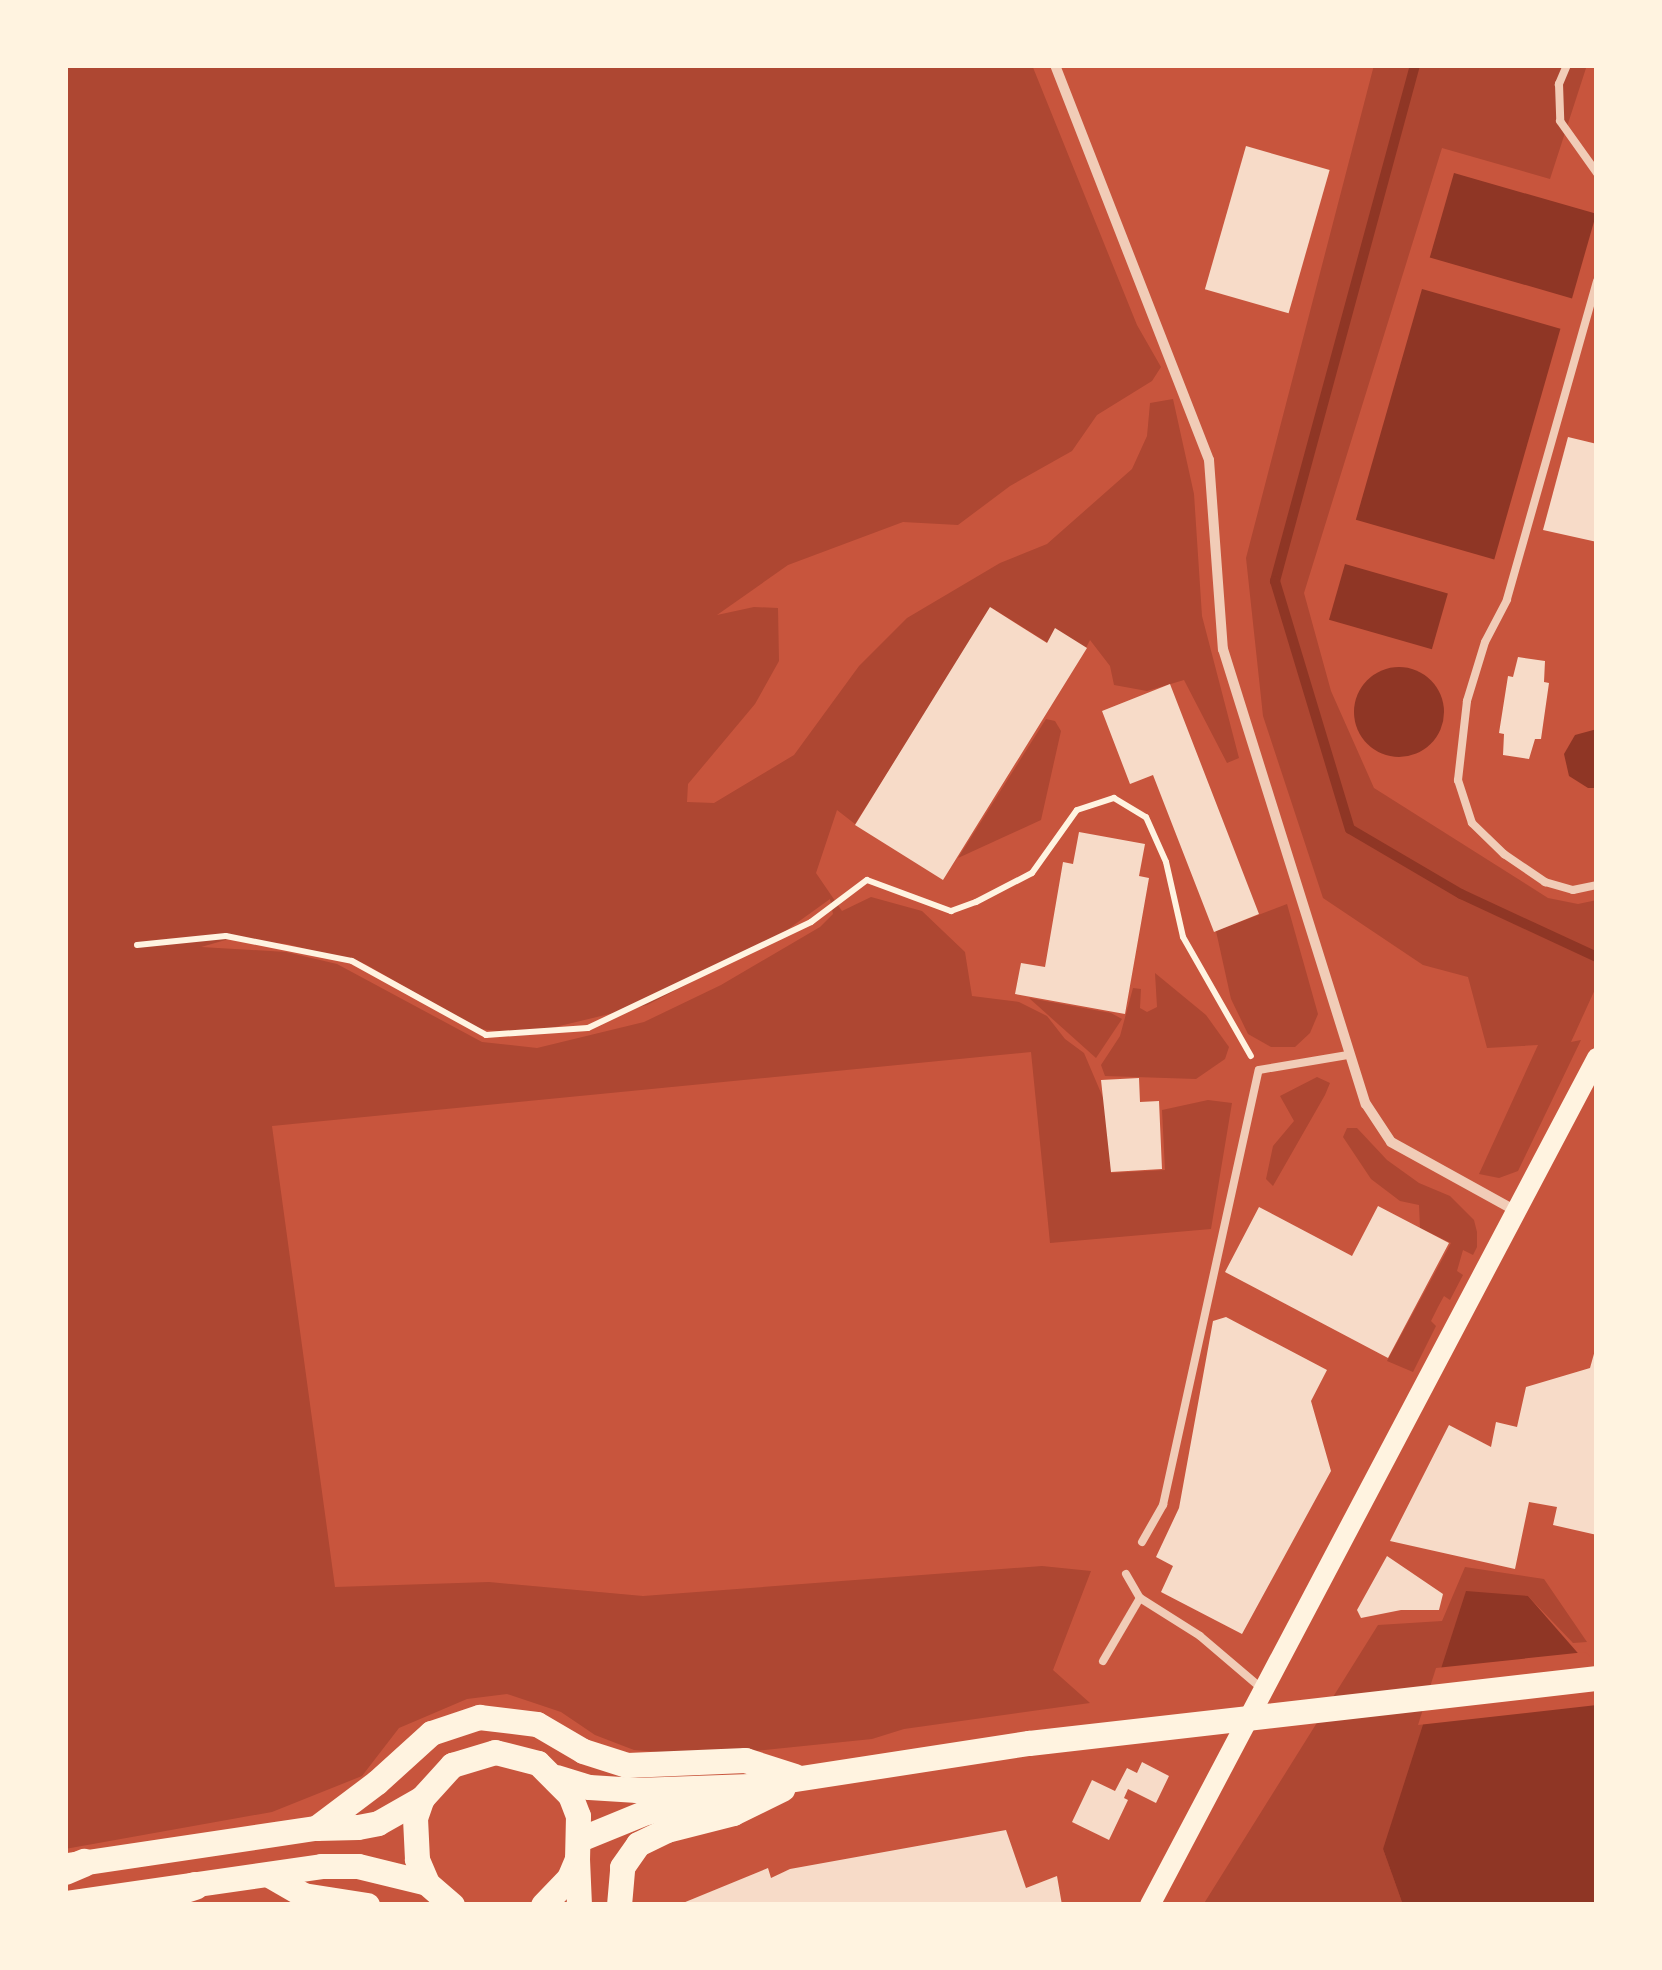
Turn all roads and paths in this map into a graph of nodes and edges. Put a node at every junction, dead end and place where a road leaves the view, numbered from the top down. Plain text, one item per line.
1 (1055, 65) edge
2 (1567, 65) edge
3 (1597, 172) edge
4 (1597, 281) edge
5 (1597, 885) edge
6 (137, 944) dead end
7 (1348, 1055) junction
8 (1597, 1058) edge
9 (1259, 1070) junction
10 (1516, 1210) junction
11 (1142, 1542) dead end
12 (1126, 1574) dead end
13 (1140, 1598) junction
14 (1104, 1661) dead end
15 (1597, 1678) edge
16 (1261, 1688) junction
17 (556, 1777) junction
18 (805, 1779) junction
19 (750, 1786) junction
20 (422, 1798) junction
21 (316, 1828) junction
22 (579, 1849) junction
23 (71, 1867) edge
24 (269, 1875) junction
25 (427, 1882) junction
26 (192, 1896) edge
27 (1157, 1902) edge
28 (65, 1903) edge
29 (137, 1905) edge
30 (367, 1905) edge
31 (452, 1905) edge
32 (543, 1905) edge
33 (579, 1905) edge
34 (619, 1905) edge

1 - 7 street
2 - 3 lane
4 - 5 lane
6 - 9 path
7 - 9 lane
7 - 10 street
8 - 10 main road
9 - 11 lane
10 - 16 main road
12 - 13 lane
13 - 14 lane
13 - 16 lane
15 - 18 main road
16 - 27 main road
17 - 19 main road
17 - 20 main road
17 - 22 main road
18 - 19 main road
18 - 21 main road
18 - 34 main road
19 - 22 main road
20 - 21 main road
20 - 25 main road
21 - 23 main road
22 - 32 main road
22 - 33 main road
24 - 25 main road
24 - 26 main road
24 - 30 main road
25 - 31 main road
26 - 28 main road
26 - 29 highway

